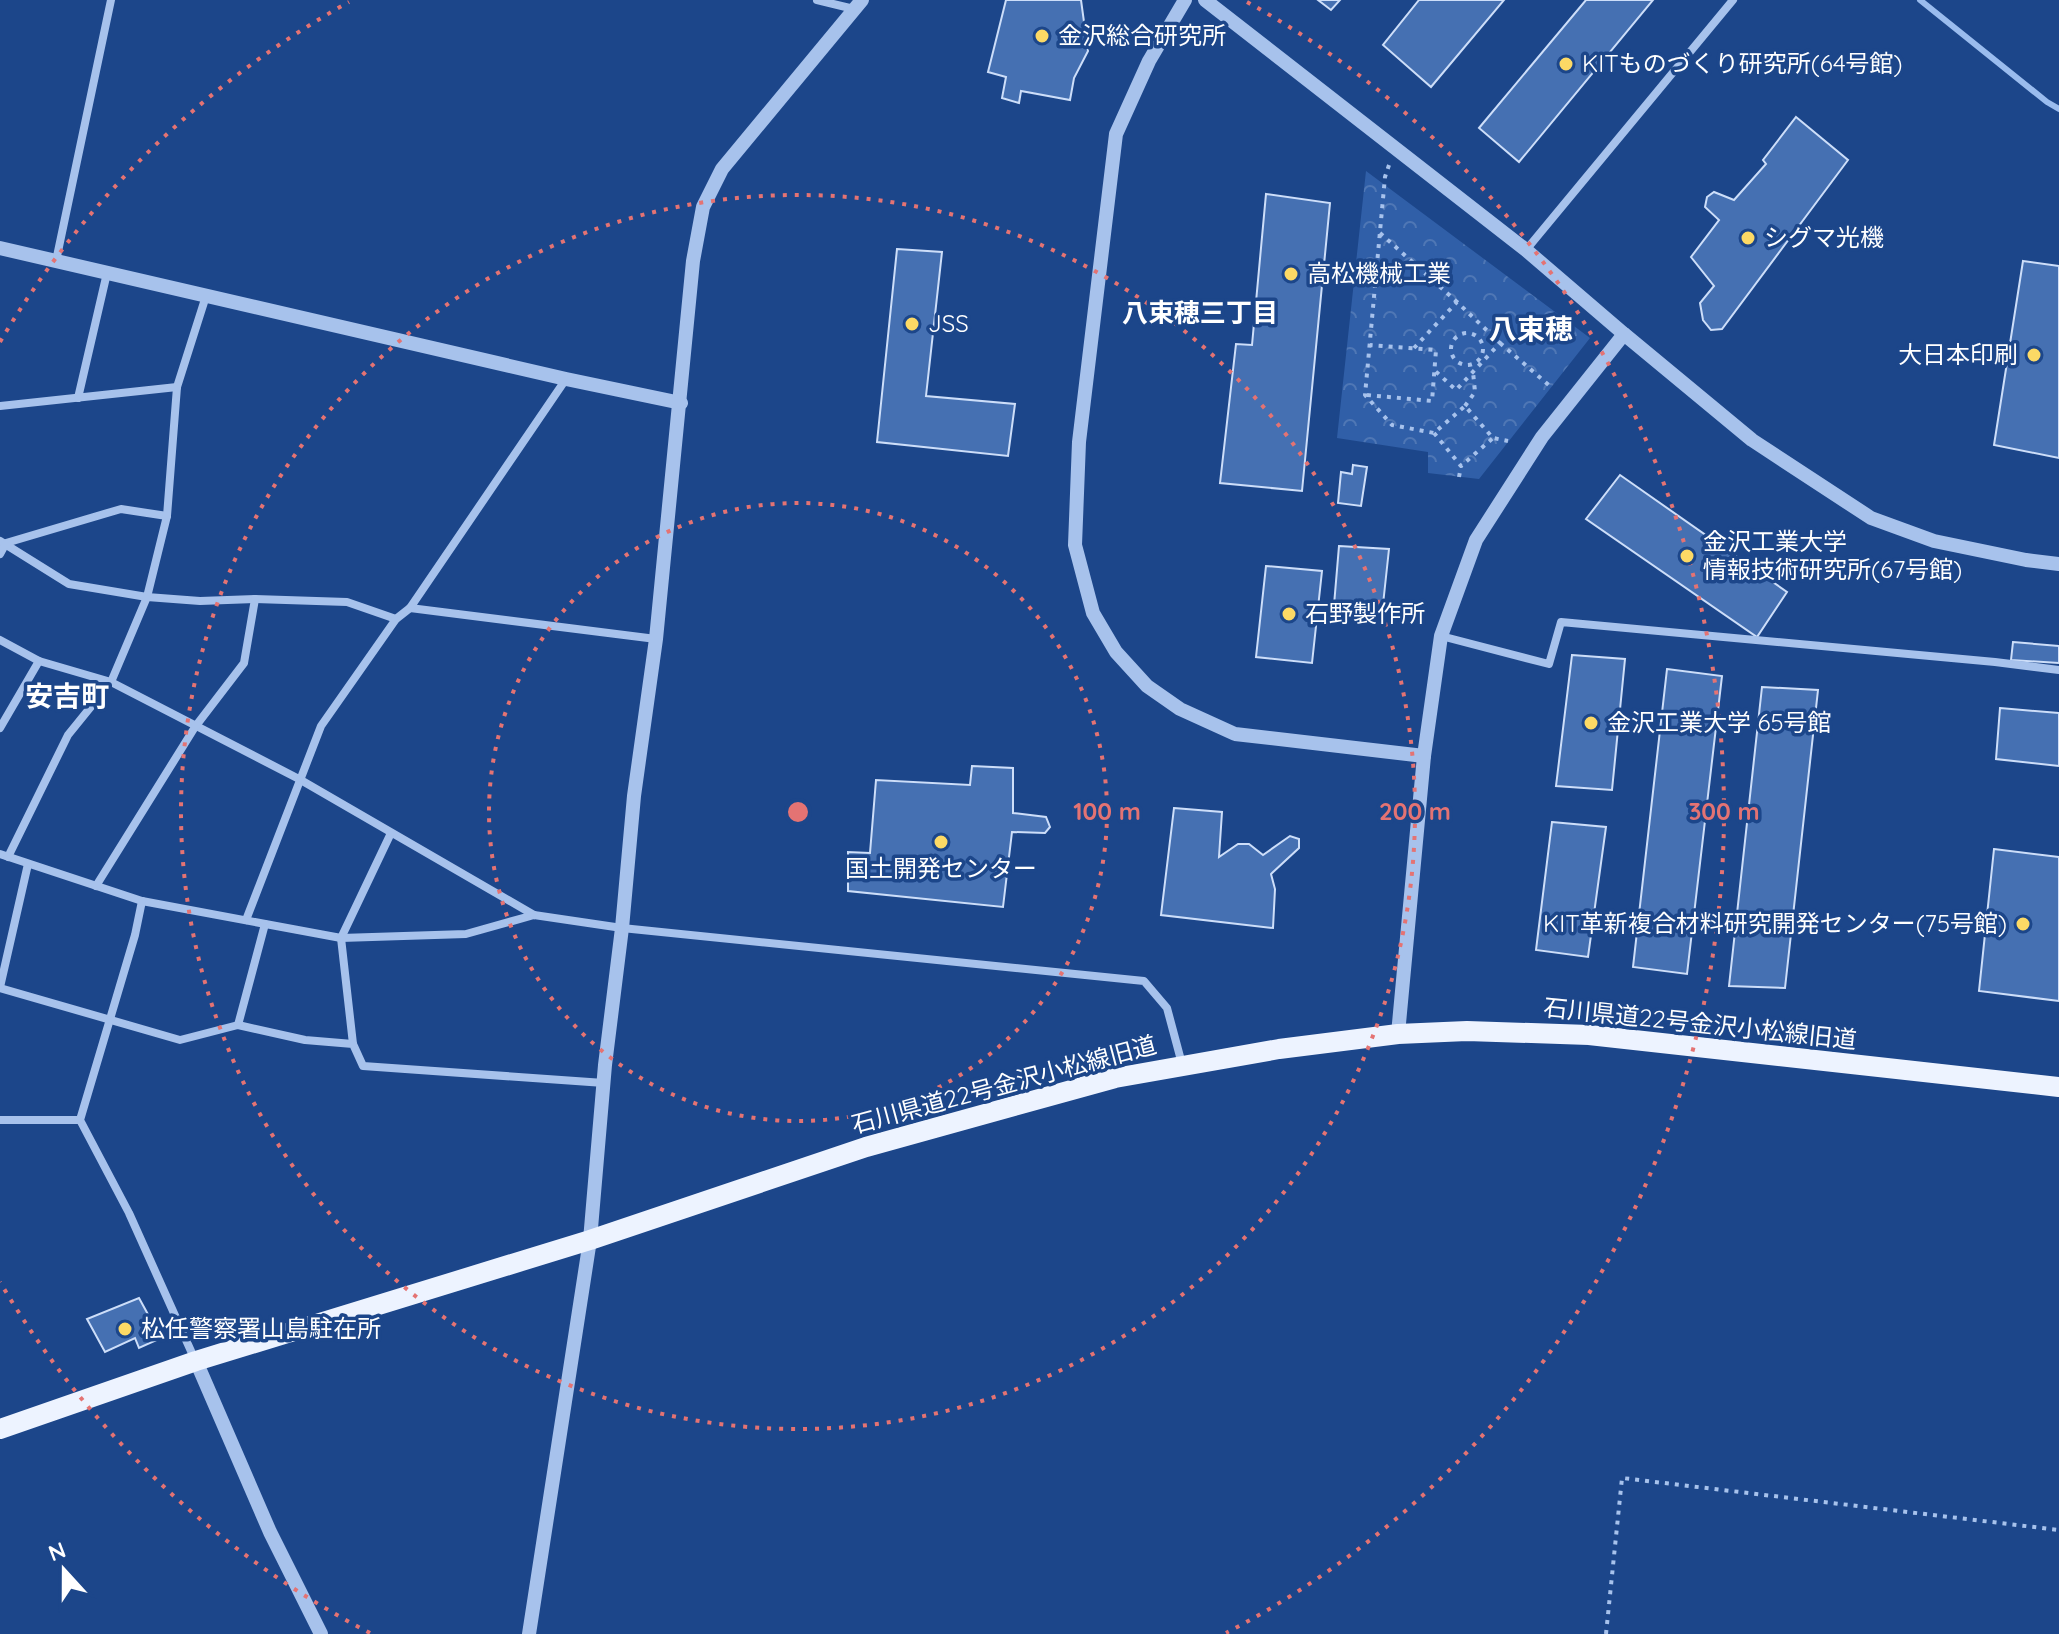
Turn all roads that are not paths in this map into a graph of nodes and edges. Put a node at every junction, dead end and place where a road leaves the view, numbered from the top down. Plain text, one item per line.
1 (111, 0) edge
2 (817, 0) edge
3 (1185, 0) edge
4 (1205, 0) edge
5 (1733, 0) edge
6 (858, 4) edge
7 (0, 248) edge
8 (1526, 250) junction
9 (56, 261) junction
10 (107, 273) junction
11 (206, 296) junction
12 (1624, 334) junction
13 (566, 379) junction
14 (177, 387) junction
15 (78, 398) junction
16 (681, 403) junction
17 (0, 406) edge
18 (167, 516) junction
19 (3, 542) edge
20 (0, 554) edge
21 (2059, 564) edge
22 (147, 597) junction
23 (255, 599) junction
24 (410, 608) junction
25 (396, 619) junction
26 (1441, 636) junction
27 (656, 639) junction
28 (0, 640) edge
29 (39, 661) junction
30 (2059, 670) edge
31 (111, 682) junction
32 (195, 727) junction
33 (0, 728) edge
34 (1424, 756) junction
35 (299, 779) junction
36 (391, 833) junction
37 (4, 856) edge
38 (28, 864) junction
39 (96, 886) junction
40 (142, 901) junction
41 (534, 915) junction
42 (246, 920) junction
43 (265, 924) junction
44 (622, 928) junction
45 (341, 938) junction
46 (0, 988) edge
47 (110, 1022) junction
48 (238, 1025) junction
49 (1398, 1034) junction
50 (353, 1044) junction
51 (1183, 1066) junction
52 (604, 1083) junction
53 (2059, 1087) edge
54 (0, 1120) edge
55 (80, 1120) junction
56 (590, 1240) junction
57 (196, 1361) junction
58 (0, 1429) edge
59 (321, 1634) edge
60 (529, 1634) edge

1 - 9 street
2 - 6 street
3 - 34 street
4 - 8 street
5 - 8 street
6 - 16 street
7 - 9 street
8 - 12 street
9 - 10 street
10 - 11 street
10 - 15 street
11 - 13 street
11 - 14 street
12 - 21 street
12 - 26 street
13 - 16 street
13 - 24 street
14 - 15 street
14 - 18 street
15 - 17 street
16 - 27 street
18 - 19 street
18 - 22 street
19 - 20 street
19 - 22 street
22 - 23 street
22 - 31 street
23 - 25 street
23 - 32 street
24 - 25 street
24 - 27 street
25 - 35 street
26 - 30 street
26 - 34 street
27 - 44 street
28 - 29 street
29 - 31 street
29 - 33 street
31 - 32 street
31 - 37 street
32 - 35 street
32 - 39 street
34 - 49 street
35 - 36 street
35 - 42 street
36 - 41 street
36 - 45 street
37 - 38 street
38 - 39 street
38 - 46 street
39 - 40 street
40 - 42 street
40 - 47 street
41 - 44 street
41 - 45 street
42 - 43 street
43 - 45 street
43 - 48 street
44 - 51 street
44 - 52 street
45 - 50 street
46 - 47 street
47 - 48 street
47 - 55 street
48 - 50 street
49 - 51 main road, 石川県道22号金沢小松線旧道
49 - 53 main road, 石川県道22号金沢小松線旧道
50 - 52 street
51 - 56 main road, 石川県道22号金沢小松線旧道
52 - 56 street
54 - 55 street
55 - 57 street
56 - 57 main road, 石川県道22号金沢小松線旧道
56 - 60 street
57 - 58 main road, 石川県道22号金沢小松線旧道
57 - 59 street

